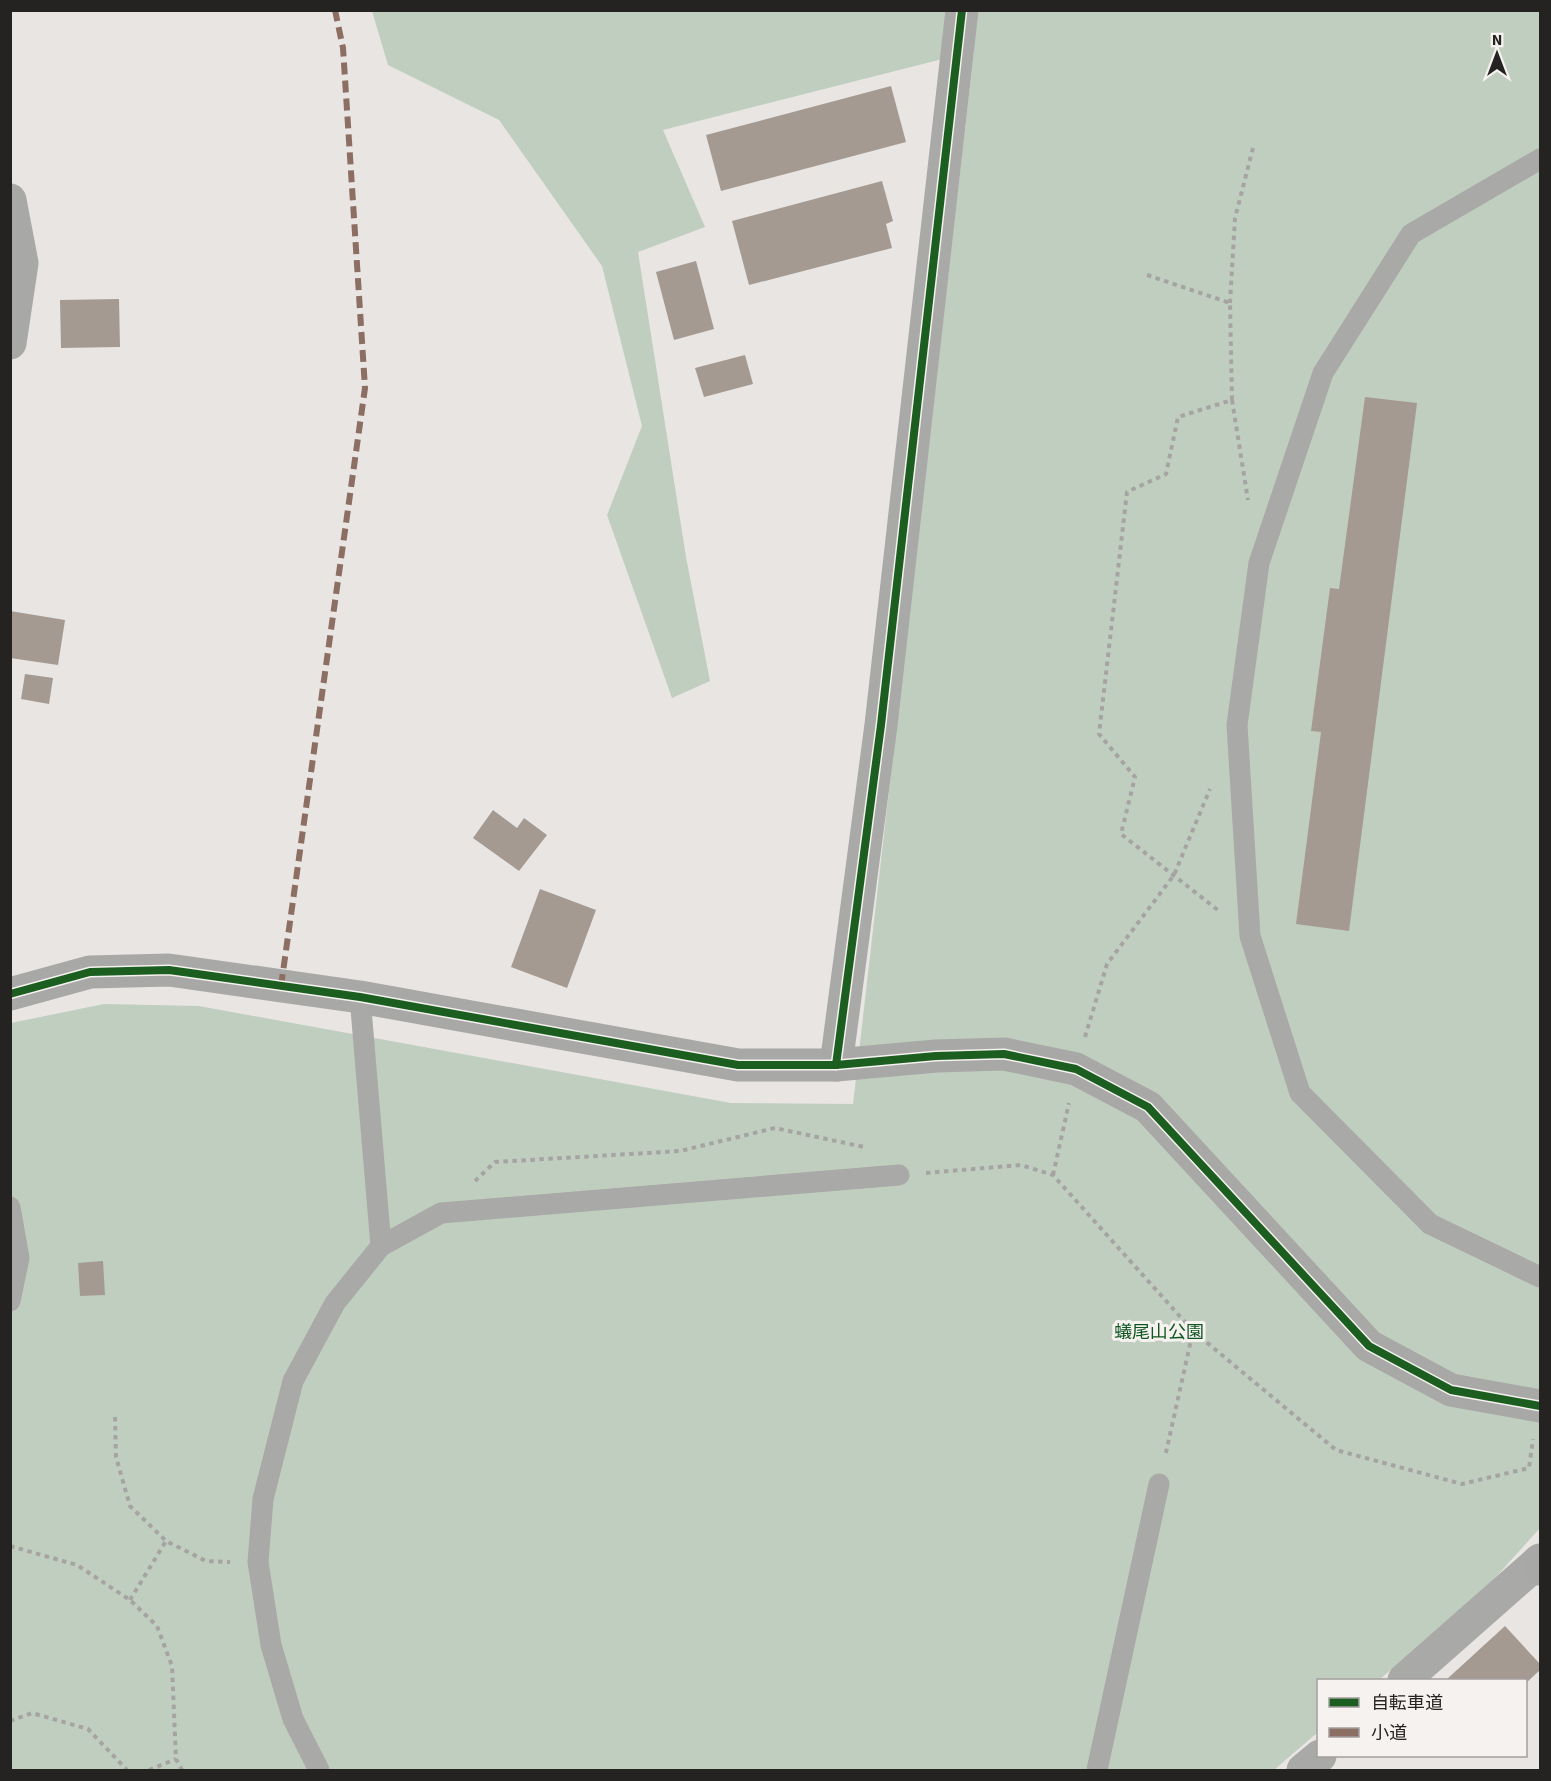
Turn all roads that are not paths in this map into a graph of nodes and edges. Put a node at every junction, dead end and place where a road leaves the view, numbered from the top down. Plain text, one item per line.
1 (962, 10) edge
2 (1540, 159) edge
3 (10, 200) edge
4 (10, 343) edge
5 (10, 994) edge
6 (360, 997) junction
7 (836, 1065) junction
8 (899, 1175) road end
9 (10, 1208) edge
10 (381, 1246) junction
11 (1540, 1277) edge
12 (10, 1301) edge
13 (1539, 1406) edge
14 (1159, 1484) road end
15 (1540, 1563) edge
16 (1405, 1679) edge
17 (1318, 1757) edge
18 (319, 1770) edge
19 (1097, 1770) edge
20 (1303, 1770) edge

1 - 7 street
2 - 11 lane
3 - 4 street
5 - 6 street
6 - 7 street
6 - 10 lane
7 - 13 street
8 - 10 lane
9 - 12 lane
10 - 18 lane
14 - 19 lane
15 - 16 street
17 - 20 street

